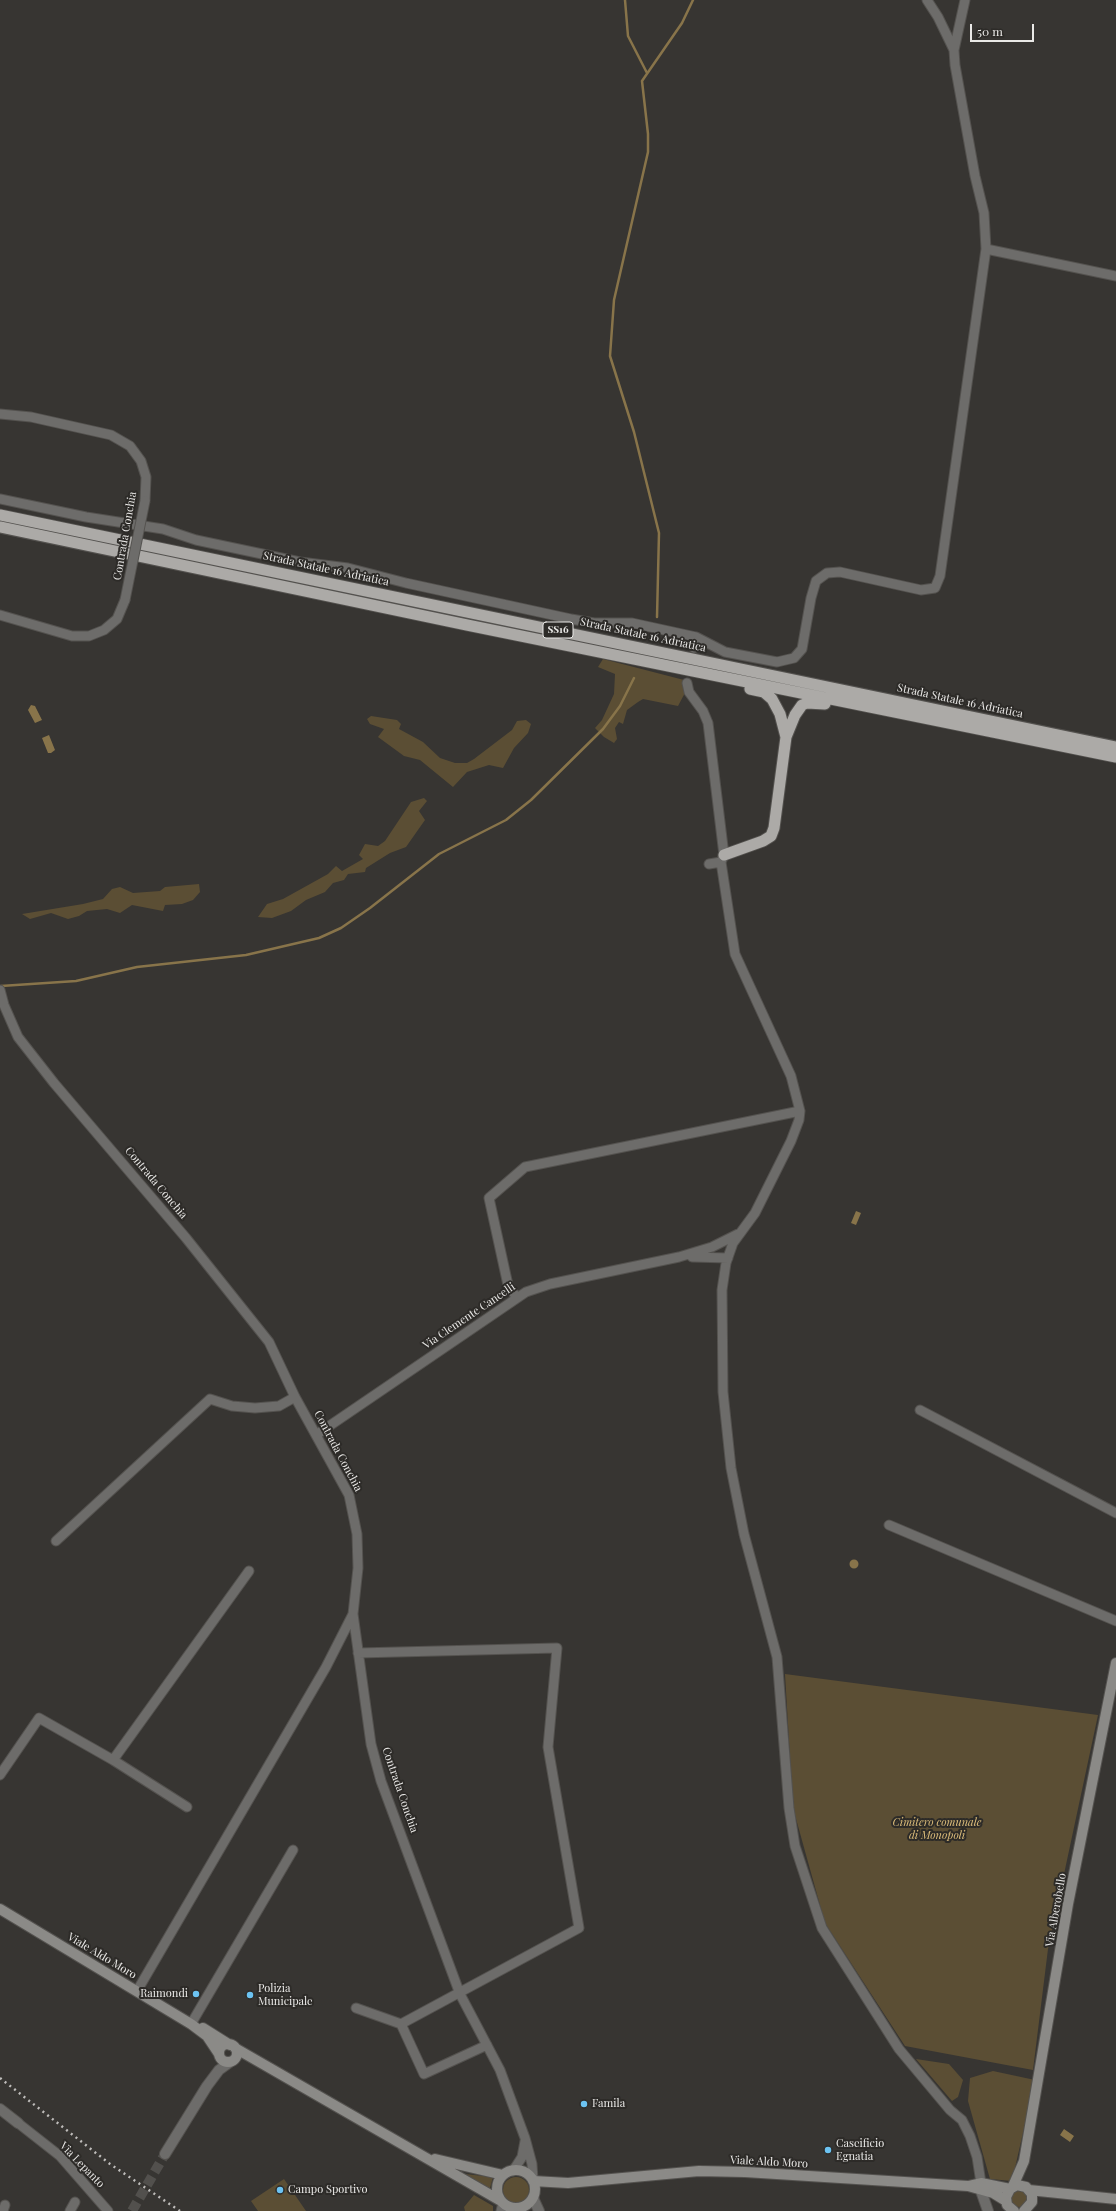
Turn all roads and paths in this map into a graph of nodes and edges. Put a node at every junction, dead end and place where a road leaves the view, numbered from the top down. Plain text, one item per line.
1 (927, 0) edge
2 (965, 0) edge
3 (954, 50) junction
4 (986, 249) junction
5 (1116, 276) edge
6 (0, 414) edge
7 (0, 499) edge
8 (0, 515) edge
9 (0, 527) edge
10 (0, 534) edge
11 (87, 545) junction
12 (0, 614) edge
13 (696, 637) junction
14 (694, 648) dead end
15 (695, 670) junction
16 (687, 683) dead end
17 (915, 716) junction
18 (786, 737) junction
19 (1116, 747) edge
20 (1116, 757) edge
21 (723, 858) junction
22 (708, 864) dead end
23 (0, 990) edge
24 (800, 1111) junction
25 (741, 1233) junction
26 (712, 1247) junction
27 (729, 1255) junction
28 (705, 1257) junction
29 (679, 1258) junction
30 (725, 1270) junction
31 (517, 1298) junction
32 (295, 1397) junction
33 (920, 1410) dead end
34 (316, 1435) junction
35 (1116, 1513) edge
36 (889, 1525) dead end
37 (56, 1541) dead end
38 (249, 1571) dead end
39 (354, 1614) junction
40 (1116, 1621) edge
41 (358, 1653) junction
42 (1116, 1663) edge
43 (113, 1760) junction
44 (0, 1775) edge
45 (187, 1807) dead end
46 (293, 1850) dead end
47 (0, 1909) edge
48 (137, 1991) junction
49 (460, 1994) junction
50 (356, 2008) dead end
51 (191, 2024) junction
52 (401, 2024) junction
53 (487, 2045) junction
54 (233, 2046) junction
55 (219, 2055) junction
56 (231, 2061) junction
57 (269, 2068) junction
58 (207, 2086) junction
59 (0, 2109) edge
60 (0, 2115) edge
61 (18, 2123) junction
62 (525, 2138) junction
63 (413, 2151) junction
64 (165, 2154) tunnel mouth
65 (1024, 2161) junction
66 (513, 2170) junction
67 (503, 2176) junction
68 (533, 2181) junction
69 (568, 2183) junction
70 (981, 2187) junction
71 (1011, 2188) junction
72 (1028, 2188) junction
73 (1065, 2193) junction
74 (534, 2196) junction
75 (1116, 2199) edge
76 (75, 2202) dead end
77 (502, 2205) edge
78 (1008, 2207) edge
79 (1027, 2209) edge
80 (514, 2210) edge
81 (70, 2211) edge
82 (108, 2211) edge
83 (539, 2211) edge
84 (988, 2211) edge

1 - 3 street
2 - 3 street
3 - 4 street
4 - 5 street
4 - 13 street
6 - 12 street, Contrada Conchia, bridge
7 - 13 street
8 - 19 highway, Strada Statale 16 Adriatica / SS16
9 - 11 highway, Strada Statale 16 Adriatica / SS16
10 - 11 highway
11 - 15 highway, Strada Statale 16 Adriatica / SS16
13 - 14 street
15 - 17 highway, Strada Statale 16 Adriatica / SS16
15 - 18 highway
16 - 21 street
17 - 18 highway
17 - 20 highway, Strada Statale 16 Adriatica / SS16
18 - 21 highway
21 - 22 street
21 - 24 street
23 - 32 street, Contrada Conchia
24 - 25 street
24 - 31 street
25 - 26 street
25 - 27 street
26 - 27 street
26 - 29 street
27 - 28 street
27 - 30 street
28 - 29 street
28 - 30 street
29 - 31 street, Via Clemente Cancelli
30 - 70 street
31 - 34 street, Via Clemente Cancelli
32 - 34 street, Contrada Conchia
32 - 37 street
33 - 35 street
34 - 39 street, Contrada Conchia
36 - 40 street
38 - 43 street
39 - 41 street, Contrada Conchia
39 - 48 street
41 - 49 street, Contrada Conchia
41 - 49 street
42 - 65 main road, Via Alberobello
43 - 44 street
43 - 45 street
46 - 51 street
47 - 48 main road, Viale Aldo Moro
48 - 51 main road, Viale Aldo Moro
49 - 52 street
49 - 53 street, Contrada Conchia
50 - 52 street
51 - 54 main road, Viale Aldo Moro
51 - 55 main road, Viale Aldo Moro
52 - 53 street
53 - 62 street, Contrada Conchia
54 - 55 main road
54 - 56 main road
54 - 57 main road, Viale Aldo Moro
55 - 56 main road
55 - 58 street
56 - 57 main road, Viale Aldo Moro
56 - 58 street
57 - 63 main road, Viale Aldo Moro
58 - 64 street
59 - 61 street
60 - 61 street
61 - 82 street, Via Lepanto
62 - 66 street
62 - 68 street, Contrada Conchia
63 - 67 main road, Viale Aldo Moro
63 - 77 main road, Viale Aldo Moro
65 - 71 main road
65 - 72 main road
66 - 67 main road
66 - 68 main road
67 - 77 main road
68 - 69 main road, Viale Aldo Moro
68 - 74 main road
69 - 70 main road, Viale Aldo Moro
69 - 74 main road, Viale Aldo Moro
70 - 71 main road
70 - 78 main road
70 - 84 street
71 - 72 main road
71 - 78 main road
72 - 73 main road
72 - 79 main road
73 - 75 main road
73 - 79 main road
74 - 80 main road
74 - 83 street
76 - 81 street
77 - 80 main road

